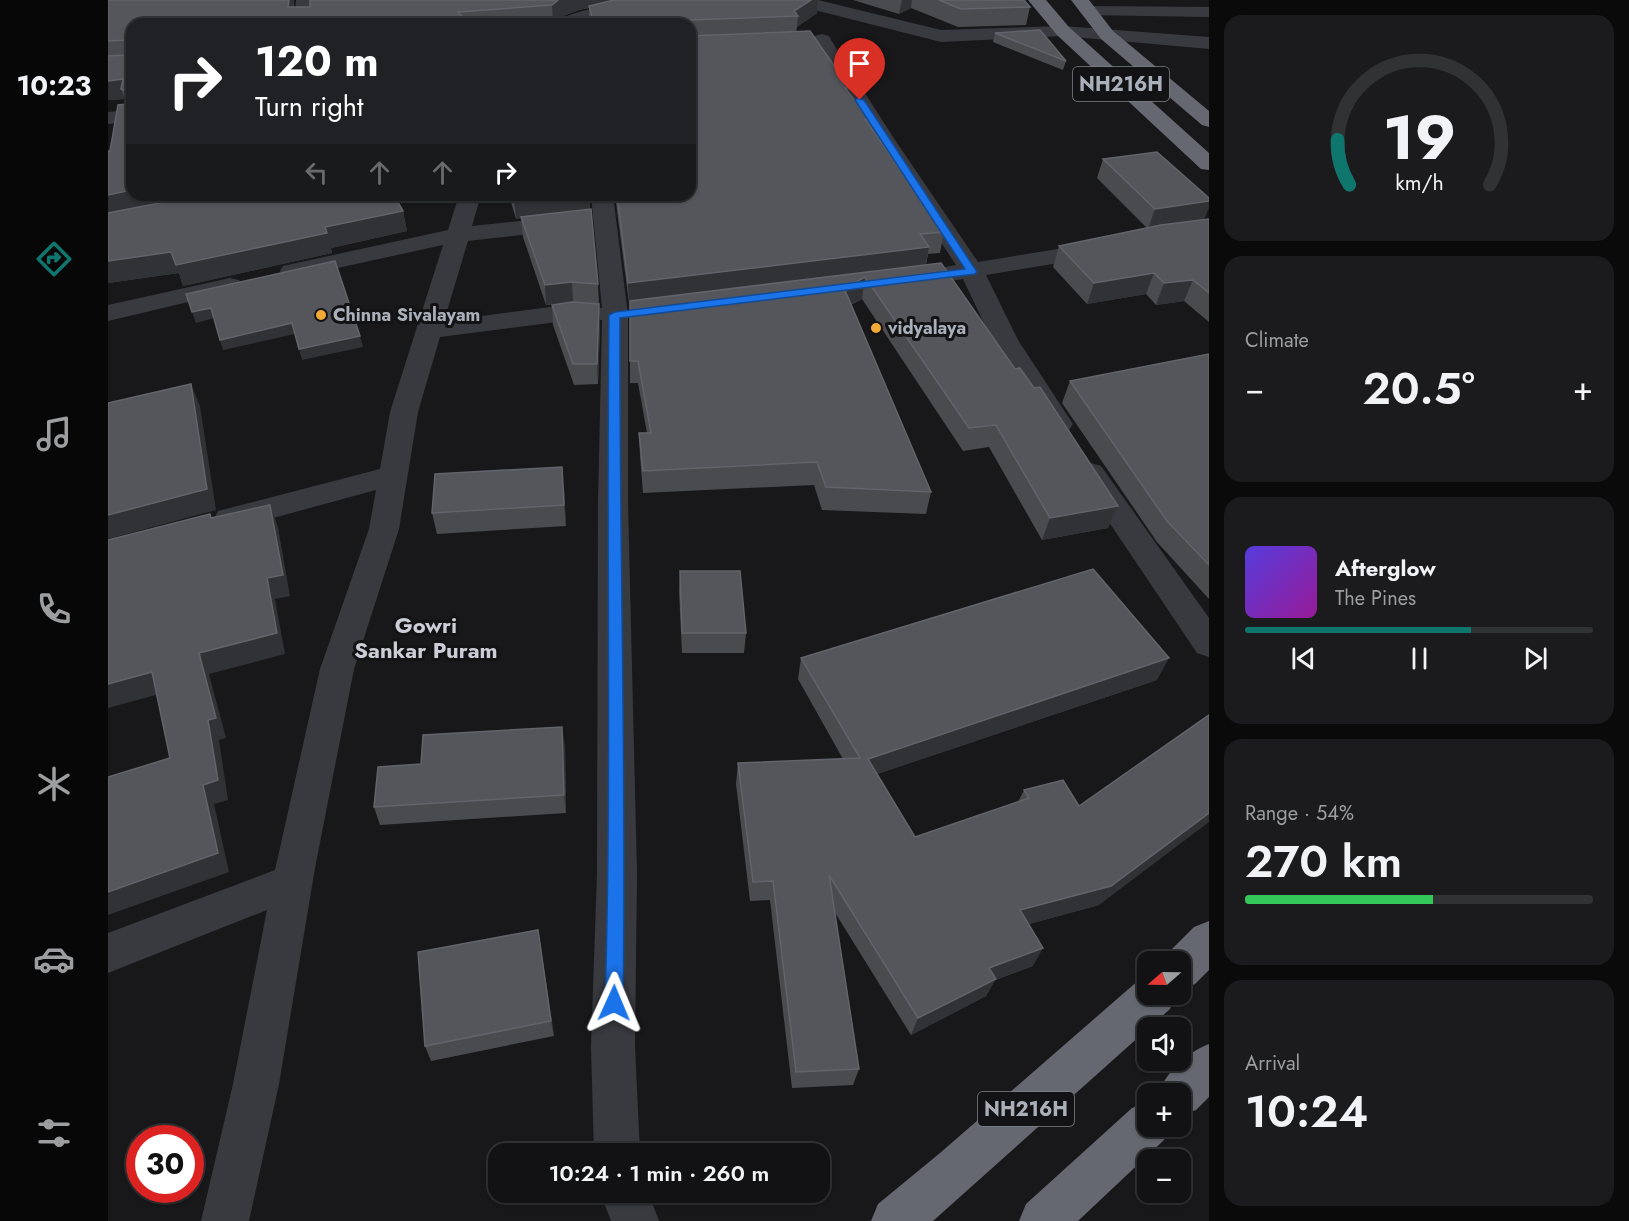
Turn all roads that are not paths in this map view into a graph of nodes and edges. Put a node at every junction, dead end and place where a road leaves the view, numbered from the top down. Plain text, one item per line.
1 (305, 0) edge
2 (579, 0) edge
3 (657, 0) edge
4 (797, 0) edge
5 (1037, 0) edge
6 (1085, 6) edge
7 (1209, 12) edge
8 (304, 18) edge
9 (574, 18) edge
10 (588, 18) edge
11 (1063, 31) junction
12 (1107, 35) junction
13 (941, 36) junction
14 (870, 39) dead end
15 (823, 40) dead end
16 (1209, 43) edge
17 (126, 116) edge
18 (108, 118) edge
19 (1209, 121) edge
20 (1209, 164) edge
21 (468, 201) edge
22 (603, 207) edge
23 (457, 235) junction
24 (1121, 244) edge
25 (972, 272) junction
26 (887, 283) edge
27 (108, 313) edge
28 (626, 314) junction
29 (428, 331) junction
30 (393, 475) junction
31 (199, 527) edge
32 (1209, 644) edge
33 (293, 881) junction
34 (1209, 941) edge
35 (108, 952) edge
36 (1191, 959) edge
37 (1143, 1005) edge
38 (1209, 1067) edge
39 (1191, 1084) edge
40 (1137, 1134) edge
41 (617, 1143) edge
42 (628, 1203) edge
43 (225, 1221) edge
44 (635, 1221) edge
45 (895, 1221) edge
46 (1043, 1221) edge

1 - 8 street
2 - 9 street
3 - 10 street
4 - 13 street
5 - 11 highway, NH216H
6 - 7 street
6 - 12 highway, NH216H
11 - 12 street
11 - 13 street
11 - 20 highway, NH216H
12 - 16 street
12 - 19 highway, NH216H
13 - 14 street
15 - 25 street
17 - 18 street
21 - 23 street
22 - 23 street
22 - 28 street
23 - 27 street
23 - 29 street
24 - 25 street
25 - 26 street
25 - 32 street
28 - 29 street
28 - 41 street
29 - 30 street
30 - 31 street
30 - 33 street
33 - 35 street
33 - 43 street
34 - 36 highway
37 - 45 highway, NH216H
38 - 39 highway
40 - 46 highway
42 - 44 street

